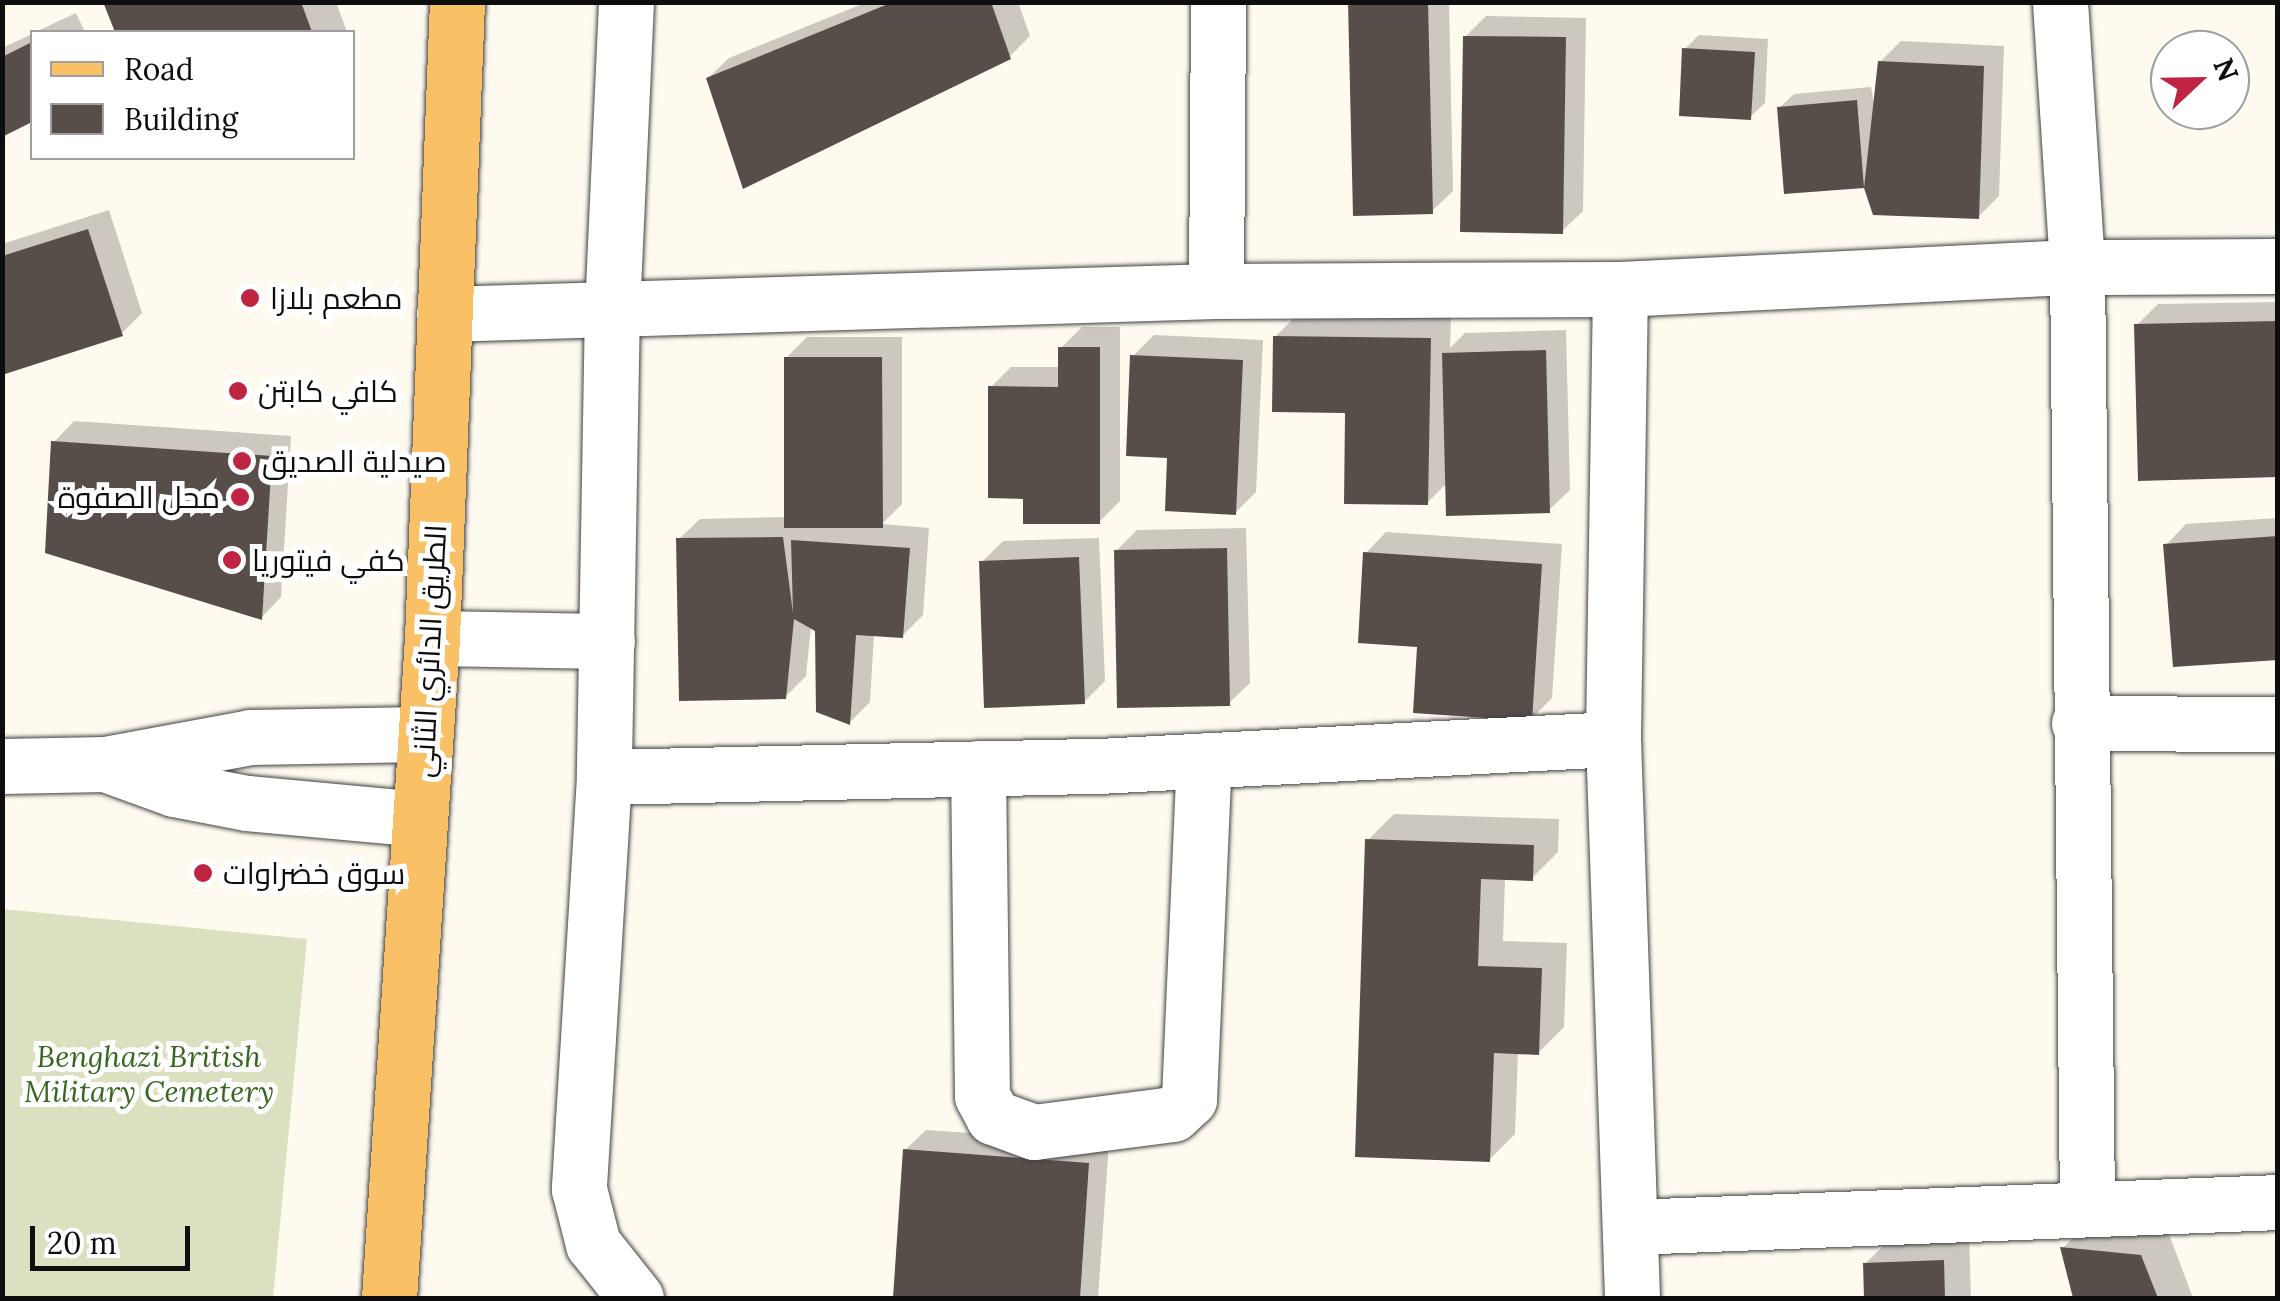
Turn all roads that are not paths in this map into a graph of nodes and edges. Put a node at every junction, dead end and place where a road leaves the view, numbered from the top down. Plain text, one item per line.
1 (456, 2) edge
2 (626, 2) edge
3 (2060, 2) edge
4 (1206, 11) edge
5 (2278, 266) edge
6 (2077, 267) junction
7 (1620, 288) junction
8 (1216, 291) junction
9 (612, 306) junction
10 (444, 314) junction
11 (432, 638) junction
12 (607, 641) junction
13 (2079, 723) junction
14 (2278, 724) edge
15 (424, 734) junction
16 (1613, 739) junction
17 (1204, 760) junction
18 (105, 764) junction
19 (2, 766) edge
20 (978, 768) junction
21 (604, 777) junction
22 (419, 819) junction
23 (2278, 1202) edge
24 (2087, 1206) junction
25 (1631, 1228) junction
26 (389, 1298) edge
27 (636, 1298) edge
28 (1632, 1298) edge

1 - 10 main road, الطريق الدائري الثاني
2 - 9 street
3 - 6 street
4 - 8 street
5 - 6 street
6 - 7 street
6 - 13 street
7 - 8 street
7 - 16 street
8 - 9 street
9 - 10 street
9 - 12 street
10 - 11 main road, الطريق الدائري الثاني
11 - 12 street
11 - 15 main road, الطريق الدائري الثاني
12 - 21 street
13 - 14 street
13 - 24 street
15 - 18 street
15 - 22 main road, الطريق الدائري الثاني
16 - 17 street
16 - 25 street
17 - 20 street
17 - 20 street
18 - 19 street
18 - 22 street
20 - 21 street
21 - 27 street
22 - 26 main road, الطريق الدائري الثاني
23 - 24 street
24 - 25 street
25 - 28 street

